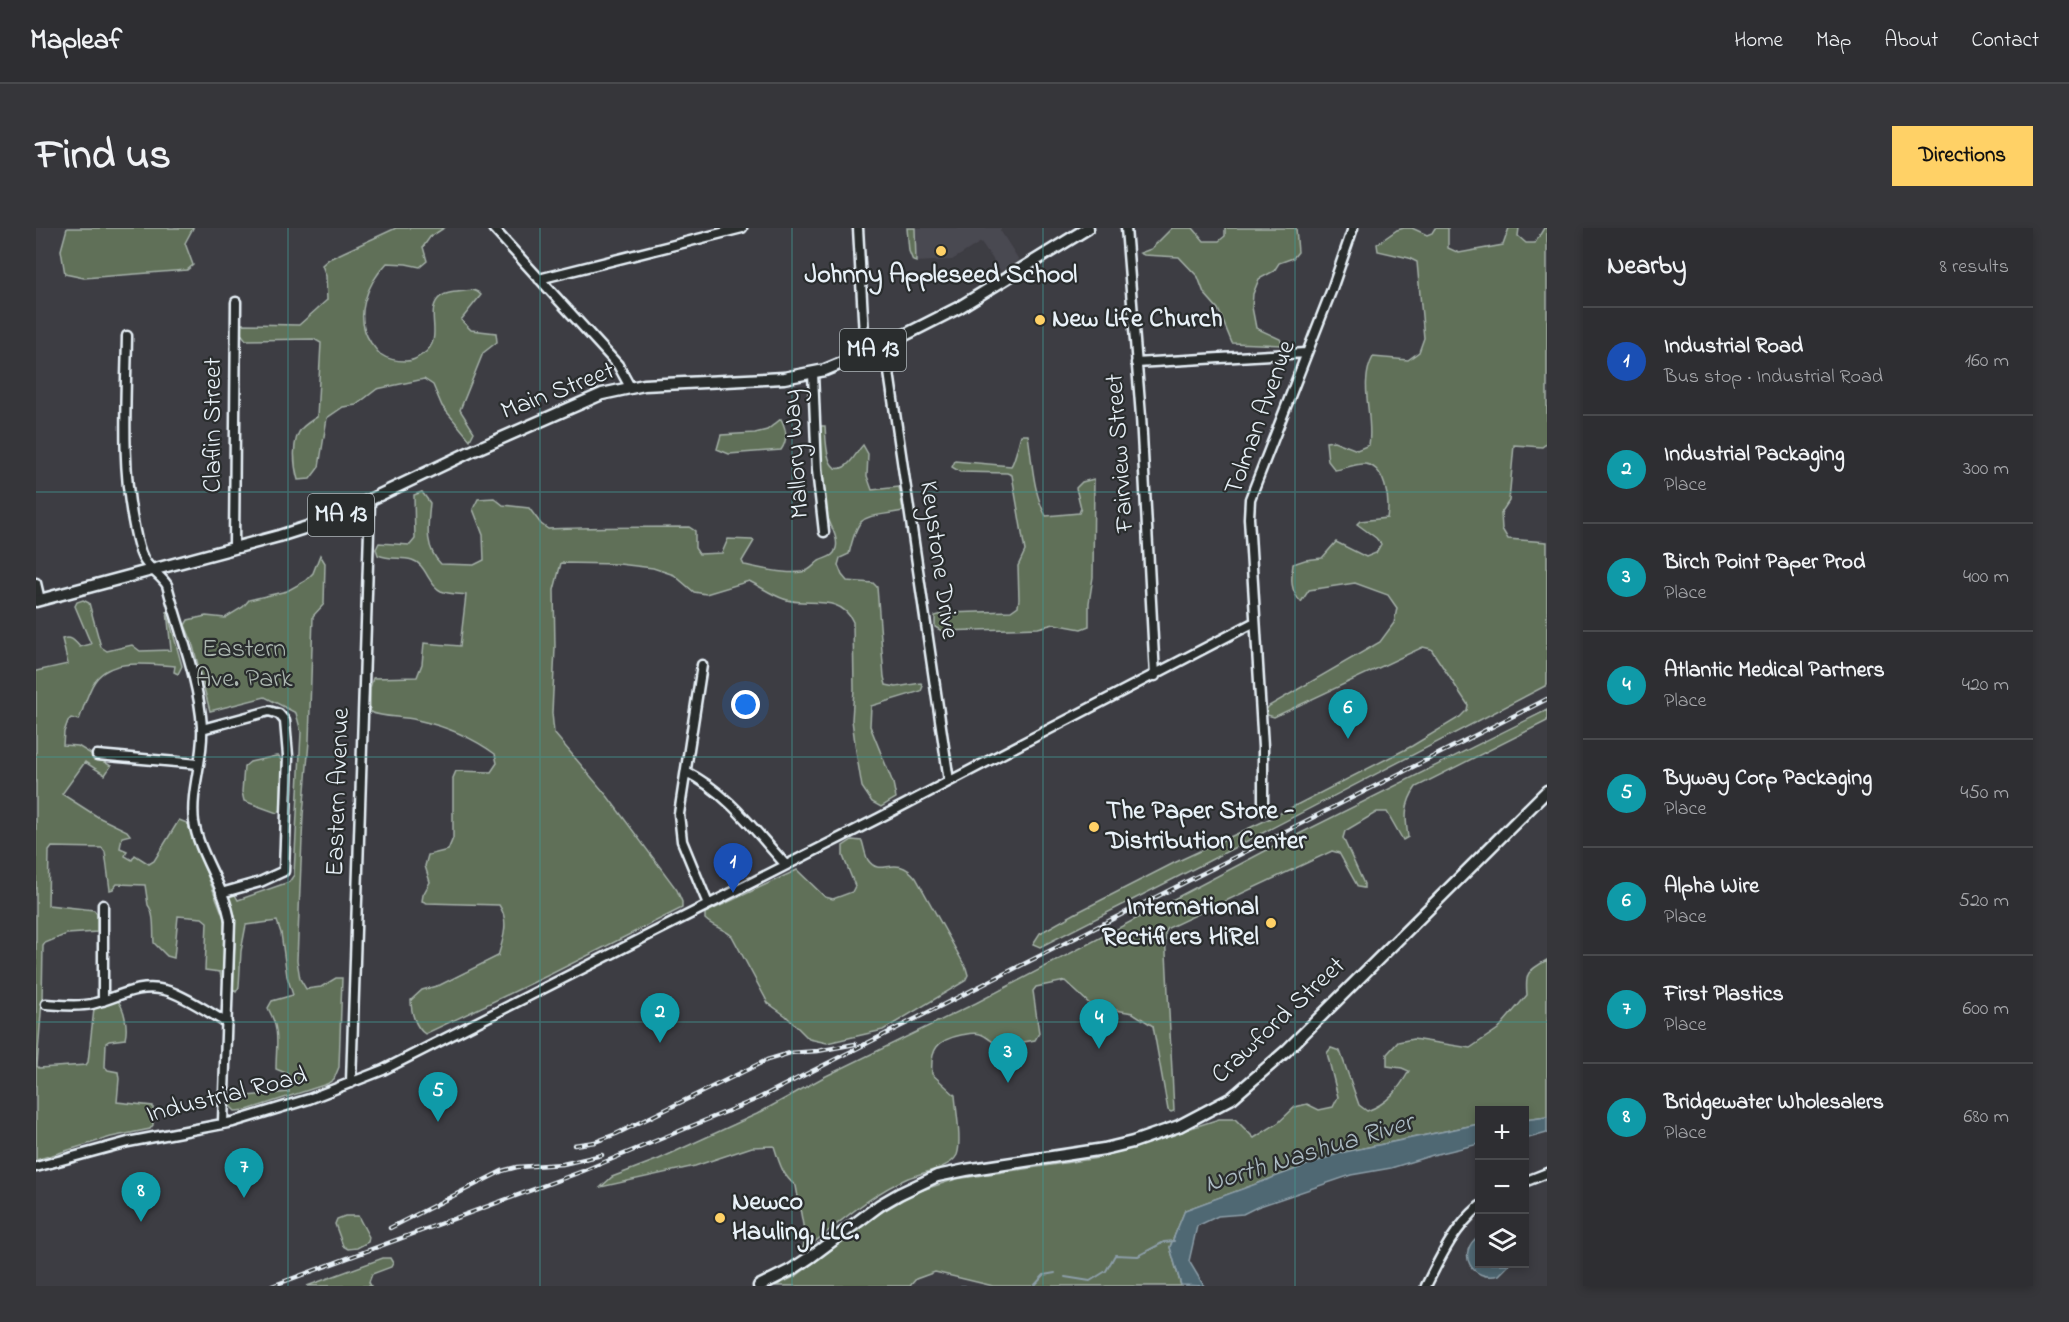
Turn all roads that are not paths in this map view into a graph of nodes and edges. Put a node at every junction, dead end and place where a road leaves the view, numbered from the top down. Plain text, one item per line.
1 (493, 228) edge
2 (742, 228) edge
3 (858, 228) edge
4 (1088, 228) edge
5 (1126, 228) edge
6 (1353, 228) edge
7 (539, 279) junction
8 (236, 302) dead end
9 (127, 336) dead end
10 (885, 345) junction
11 (865, 353) junction
12 (1306, 353) junction
13 (1136, 363) junction
14 (813, 373) junction
15 (630, 387) junction
16 (370, 501) junction
17 (824, 532) dead end
18 (234, 548) junction
19 (152, 570) junction
20 (36, 583) edge
21 (38, 601) edge
22 (1255, 622) junction
23 (702, 664) dead end
24 (1155, 676) junction
25 (202, 729) junction
26 (97, 755) dead end
27 (199, 764) junction
28 (686, 772) junction
29 (949, 781) junction
30 (1547, 791) edge
31 (1263, 810) dead end
32 (786, 865) junction
33 (221, 894) junction
34 (708, 904) junction
35 (103, 905) dead end
36 (103, 1001) junction
37 (46, 1004) dead end
38 (227, 1023) junction
39 (351, 1083) junction
40 (223, 1122) junction
41 (36, 1167) edge
42 (1547, 1173) edge
43 (1529, 1180) edge
44 (1475, 1210) edge
45 (759, 1286) edge
46 (1426, 1286) edge

1 - 7 street
2 - 7 street
3 - 11 street
4 - 10 main road, Main Street / MA 13
5 - 13 street, Fairview Street
6 - 12 street, Tolman Avenue
7 - 15 street
8 - 18 street, Claflin Street
9 - 19 street
10 - 11 main road, Main Street / MA 13
10 - 29 street, Keystone Drive
11 - 14 main road, Main Street / MA 13
12 - 13 street
12 - 22 street, Tolman Avenue
13 - 24 street, Fairview Street
14 - 15 main road, Main Street / MA 13
14 - 17 street, Mallory Way
15 - 16 main road, Main Street / MA 13
16 - 18 main road, Main Street / MA 13
16 - 39 street, Eastern Avenue
18 - 19 main road, Main Street / MA 13
19 - 21 main road, Main Street / MA 13
19 - 25 street
20 - 21 street
22 - 24 street, Industrial Road
22 - 31 street, Tolman Avenue
23 - 28 street
24 - 29 street, Industrial Road
25 - 27 street
25 - 33 street
26 - 27 street
27 - 33 street
28 - 32 street
28 - 34 street
29 - 32 street, Industrial Road
30 - 45 main road, Crawford Street
32 - 34 street, Industrial Road
33 - 38 street
34 - 39 street, Industrial Road
35 - 36 street
36 - 37 street
36 - 38 street
38 - 40 street
39 - 40 street, Industrial Road
40 - 41 street, Industrial Road
42 - 43 street
44 - 46 street

